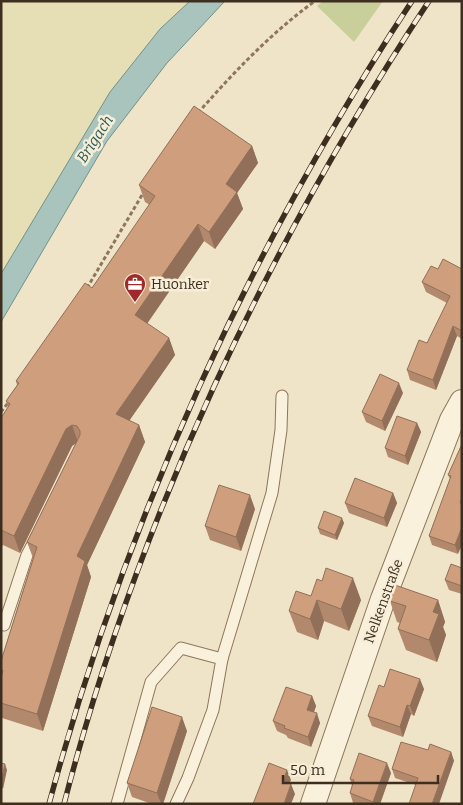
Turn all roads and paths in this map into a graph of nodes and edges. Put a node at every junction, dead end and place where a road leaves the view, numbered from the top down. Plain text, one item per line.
1 (315, 1) edge
2 (196, 115) edge
3 (146, 189) edge
4 (86, 289) edge
5 (282, 396) dead end
6 (12, 398) edge
7 (462, 402) edge
8 (1, 412) edge
9 (40, 529) edge
10 (2, 627) edge
11 (222, 659) junction
12 (118, 804) edge
13 (176, 804) edge
14 (313, 804) edge

1 - 2 path
3 - 4 path
5 - 11 lane
6 - 8 path
7 - 14 street, Nelkenstraße
9 - 10 lane
11 - 12 lane
11 - 13 lane

